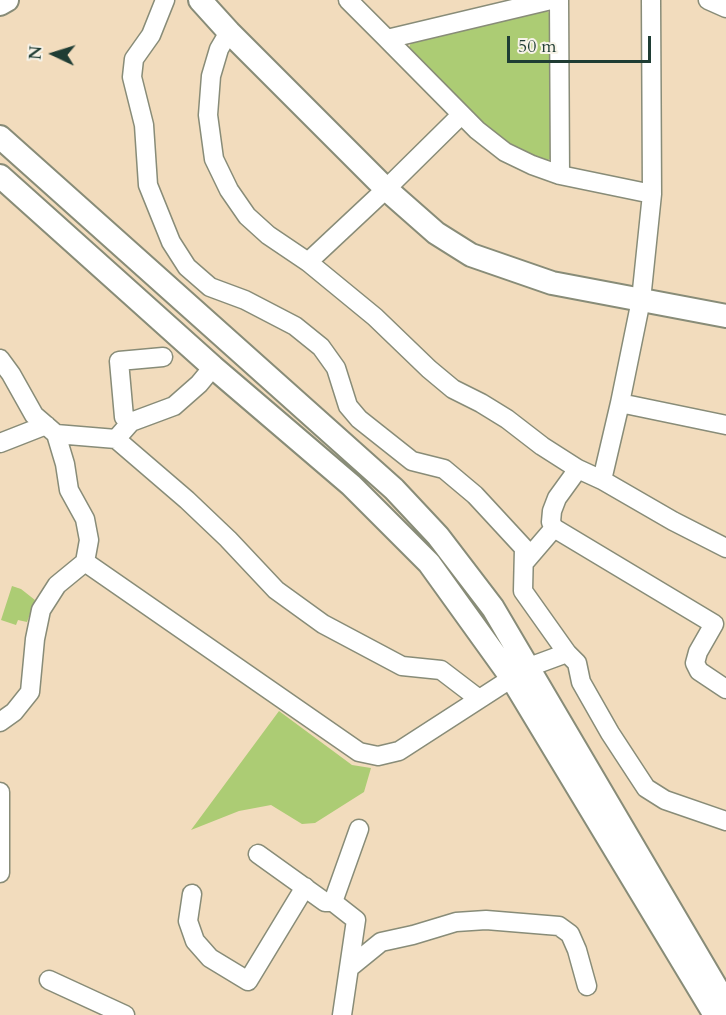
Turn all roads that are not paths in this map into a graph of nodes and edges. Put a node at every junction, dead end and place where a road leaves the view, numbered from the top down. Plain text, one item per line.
1 (7, 0) edge
2 (165, 0) edge
3 (200, 0) edge
4 (348, 0) edge
5 (551, 0) edge
6 (559, 0) edge
7 (651, 0) edge
8 (708, 0) edge
9 (0, 4) edge
10 (726, 8) edge
11 (229, 32) junction
12 (387, 39) junction
13 (461, 115) junction
14 (0, 137) edge
15 (560, 175) junction
16 (0, 176) edge
17 (387, 189) junction
18 (652, 194) junction
19 (308, 262) junction
20 (640, 300) junction
21 (726, 316) edge
22 (164, 357) dead end
23 (0, 359) edge
24 (213, 367) junction
25 (620, 403) junction
26 (131, 422) junction
27 (726, 425) edge
28 (51, 429) junction
29 (116, 439) junction
30 (0, 443) edge
31 (578, 469) junction
32 (602, 480) junction
33 (554, 528) junction
34 (726, 548) edge
35 (85, 562) junction
36 (524, 563) junction
37 (567, 653) junction
38 (520, 672) junction
39 (726, 689) edge
40 (478, 699) junction
41 (0, 722) edge
42 (0, 792) edge
43 (726, 821) edge
44 (359, 829) dead end
45 (258, 854) dead end
46 (0, 873) edge
47 (305, 887) junction
48 (192, 894) dead end
49 (333, 902) junction
50 (349, 968) junction
51 (50, 980) dead end
52 (587, 986) dead end
53 (726, 1004) edge
54 (125, 1015) edge
55 (342, 1015) edge
56 (715, 1015) edge

1 - 9 street
2 - 36 street
3 - 11 street
4 - 12 street
5 - 12 street
6 - 15 street
7 - 18 street
8 - 10 street
11 - 17 street
11 - 19 street
12 - 13 street
13 - 15 street
13 - 17 street
14 - 38 street
15 - 18 street
16 - 24 street
17 - 19 street
17 - 20 street
18 - 20 street
19 - 31 street
20 - 21 street
20 - 25 street
22 - 26 street
23 - 28 street
24 - 26 street
24 - 38 street
25 - 27 street
25 - 32 street
26 - 29 street
28 - 29 street
28 - 30 street
28 - 35 street
29 - 40 street
31 - 32 street
31 - 33 street
32 - 34 street
33 - 36 street
33 - 39 street
35 - 40 street
35 - 41 street
36 - 37 street
37 - 38 street
37 - 43 street
38 - 40 street
38 - 53 street
38 - 56 street
42 - 46 street
44 - 49 street
45 - 47 street
47 - 48 street
47 - 49 street
49 - 50 street
50 - 52 street
50 - 55 street
51 - 54 street

